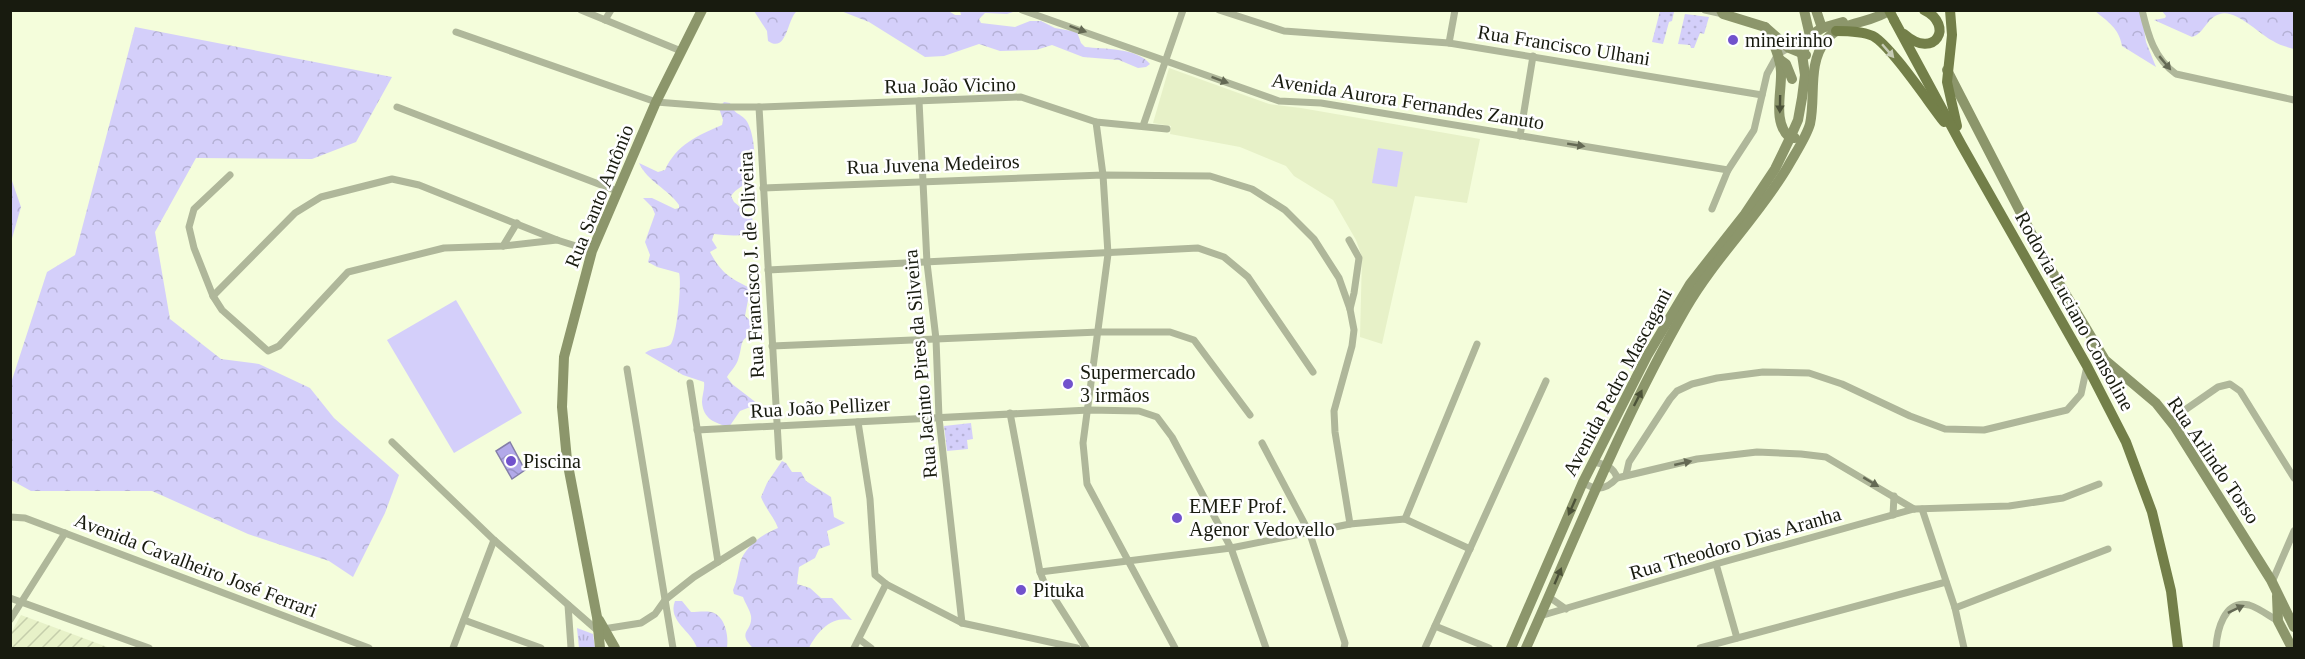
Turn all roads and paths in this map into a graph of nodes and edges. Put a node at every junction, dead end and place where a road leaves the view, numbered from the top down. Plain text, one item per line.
1 (581, 10) edge
2 (610, 10) edge
3 (702, 10) edge
4 (1022, 10) edge
5 (1182, 10) edge
6 (1219, 10) edge
7 (1455, 10) edge
8 (1705, 10) edge
9 (1804, 10) edge
10 (1816, 10) edge
11 (1878, 10) edge
12 (1924, 10) edge
13 (1950, 10) edge
14 (2142, 10) edge
15 (1722, 12) edge
16 (1893, 17) edge
17 (605, 21) junction
18 (1765, 27) junction
19 (1822, 28) junction
20 (1836, 30) junction
21 (456, 32) dead end
22 (1810, 37) junction
23 (1826, 41) junction
24 (1449, 43) junction
25 (1790, 48) junction
26 (681, 51) junction
27 (1803, 52) junction
28 (1533, 56) junction
29 (1778, 56) junction
30 (1165, 61) junction
31 (1947, 70) junction
32 (1814, 71) junction
33 (1792, 79) dead end
34 (1762, 95) junction
35 (2295, 100) edge
36 (919, 101) junction
37 (656, 102) junction
38 (397, 107) dead end
39 (759, 107) junction
40 (1096, 122) junction
41 (1143, 126) junction
42 (1167, 129) dead end
43 (1520, 136) junction
44 (1804, 136) junction
45 (1790, 138) junction
46 (1961, 144) junction
47 (1728, 170) junction
48 (230, 175) dead end
49 (1103, 175) junction
50 (922, 180) junction
51 (763, 188) junction
52 (617, 191) junction
53 (1712, 209) dead end
54 (517, 223) junction
55 (557, 240) junction
56 (1349, 240) dead end
57 (503, 246) junction
58 (592, 251) junction
59 (1108, 254) junction
60 (927, 263) junction
61 (768, 270) junction
62 (213, 296) junction
63 (1350, 309) junction
64 (1099, 332) junction
65 (936, 339) junction
66 (1477, 344) dead end
67 (772, 346) junction
68 (2087, 366) junction
69 (627, 369) dead end
70 (1313, 372) dead end
71 (1546, 381) dead end
72 (690, 383) dead end
73 (1089, 410) junction
74 (1010, 413) junction
75 (1250, 415) dead end
76 (939, 418) junction
77 (2169, 421) junction
78 (858, 422) junction
79 (777, 426) junction
80 (697, 430) junction
81 (392, 442) dead end
82 (1262, 443) dead end
83 (779, 456) dead end
84 (1594, 462) junction
85 (1605, 465) junction
86 (1626, 475) junction
87 (1617, 478) junction
88 (2295, 478) edge
89 (1583, 482) junction
90 (2099, 484) dead end
91 (1596, 488) junction
92 (1894, 496) junction
93 (1918, 509) junction
94 (1893, 515) junction
95 (10, 517) edge
96 (1405, 519) junction
97 (1350, 524) junction
98 (2295, 531) edge
99 (65, 533) junction
100 (1310, 534) junction
101 (494, 540) junction
102 (753, 540) dead end
103 (1231, 548) junction
104 (1470, 549) junction
105 (2108, 549) dead end
106 (1126, 560) junction
107 (718, 562) junction
108 (1716, 564) junction
109 (1040, 572) junction
110 (1946, 582) junction
111 (886, 584) junction
112 (2274, 588) junction
113 (1549, 597) junction
114 (10, 598) edge
115 (665, 600) junction
116 (22, 602) junction
117 (568, 605) junction
118 (1955, 608) junction
119 (1566, 609) junction
120 (1540, 616) junction
121 (10, 620) edge
122 (464, 620) junction
123 (2278, 621) junction
124 (962, 623) junction
125 (1435, 626) junction
126 (2295, 627) edge
127 (601, 630) junction
128 (1737, 638) junction
129 (859, 639) junction
130 (149, 648) edge
131 (369, 648) edge
132 (453, 648) edge
133 (542, 648) edge
134 (571, 648) edge
135 (600, 648) edge
136 (615, 648) edge
137 (673, 648) edge
138 (854, 648) edge
139 (871, 648) edge
140 (1077, 648) edge
141 (1086, 648) edge
142 (1175, 648) edge
143 (1266, 648) edge
144 (1344, 648) edge
145 (1425, 648) edge
146 (1489, 648) edge
147 (1511, 648) edge
148 (1526, 648) edge
149 (1700, 648) edge
150 (1965, 648) edge
151 (2178, 648) edge
152 (2216, 648) edge
153 (2292, 648) edge

1 - 17 street
2 - 17 street
3 - 26 main road, Rua Santo Antônio
4 -> 30 street, Avenida Aurora Fernandes Zanuto
5 - 30 street
6 - 24 street, Rua Francisco Ulhani
7 - 24 street
8 - 15 street
9 - 22 main road
10 - 19 main road
11 - 19 main road
12 - 16 main road
13 - 31 main road
14 -> 35 street
15 - 18 main road
16 - 20 main road
16 - 46 main road, Rodovia Luciano Consoline
17 - 26 street
18 - 25 main road
18 - 29 main road
19 - 22 main road
20 - 23 main road, Avenida Pedro Mascagani
20 -> 46 main road
21 - 37 street, Rua João Vicino
22 - 23 main road
22 - 25 street
22 - 27 main road, Avenida Pedro Mascagani
23 - 32 main road, Avenida Pedro Mascagani
24 - 28 street, Rua Francisco Ulhani
25 - 27 main road
25 - 29 street
26 - 37 main road, Rua Santo Antônio
27 - 32 main road
27 - 45 main road, Avenida Pedro Mascagani
28 - 34 street, Rua Francisco Ulhani
28 - 43 street
29 - 33 main road
29 - 34 street
29 -> 45 main road
30 - 41 street
30 -> 43 street, Avenida Aurora Fernandes Zanuto
31 - 46 main road
31 - 77 main road, Rua Arlindo Torso
32 - 44 main road, Avenida Pedro Mascagani
34 - 47 street
36 - 39 street, Rua João Vicino
36 - 40 street, Rua João Vicino
36 - 50 street, Rua Jacinto Pires da Silveira
37 - 39 street, Rua João Vicino
37 - 52 main road, Rua Santo Antônio
38 - 52 street
39 - 51 street, Rua Francisco J. de Oliveira
40 - 41 street, Rua João Vicino
40 - 49 street
41 - 42 street, Rua João Vicino
43 -> 47 street, Avenida Aurora Fernandes Zanuto
44 - 45 main road
85 -> 44 main road, Avenida Pedro Mascagani
45 - 84 main road, Avenida Pedro Mascagani
46 - 68 main road, Rodovia Luciano Consoline
47 - 53 street
48 - 62 street
49 - 50 street, Rua Juvena Medeiros
49 - 59 street
49 - 63 street, Rua Juvena Medeiros
50 - 51 street, Rua Juvena Medeiros
50 - 60 street, Rua Jacinto Pires da Silveira
51 - 61 street, Rua Francisco J. de Oliveira
52 - 58 main road, Rua Santo Antônio
54 - 55 street
54 - 57 street
54 - 62 street
55 - 57 street
55 - 58 street
56 - 63 street
57 - 62 street
58 - 127 main road, Rua Santo Antônio
59 - 60 street
59 - 64 street
59 - 70 street
60 - 61 street
60 - 65 street, Rua Jacinto Pires da Silveira
61 - 67 street, Rua Francisco J. de Oliveira
63 - 97 street
64 - 65 street
64 - 73 street
64 - 75 street
65 - 67 street
65 - 76 street, Rua Jacinto Pires da Silveira
66 - 96 street
67 - 79 street, Rua Francisco J. de Oliveira
68 - 86 street
68 - 151 main road, Rodovia Luciano Consoline
69 - 115 street
71 - 104 street
72 - 80 street
73 - 74 street, Rua João Pellizer
73 - 103 street, Rua João Pellizer
73 - 106 street
74 - 76 street, Rua João Pellizer
74 - 109 street
76 - 78 street, Rua João Pellizer
76 - 124 street, Rua Jacinto Pires da Silveira
77 - 88 street
77 - 112 main road, Rua Arlindo Torso
78 - 79 street, Rua João Pellizer
78 - 111 street
79 - 80 street, Rua João Pellizer
79 - 83 street, Rua Francisco J. de Oliveira
80 - 107 street
81 - 101 street
82 - 100 street
84 - 85 street
84 - 89 main road, Avenida Pedro Mascagani
85 - 87 street
85 - 91 main road, Avenida Pedro Mascagani
86 - 87 street
86 -> 92 street
87 - 91 street
89 - 91 street
89 -> 147 main road, Avenida Pedro Mascagani
90 - 93 street, Rua Theodoro Dias Aranha
113 -> 91 main road, Avenida Pedro Mascagani
92 - 93 street
92 - 94 street
93 - 94 street, Rua Theodoro Dias Aranha
93 - 110 street
94 - 108 street, Rua Theodoro Dias Aranha
95 - 99 street, Avenida Cavalheiro José Ferrari
96 - 97 street
96 - 104 street
97 - 100 street
98 - 112 street
99 - 116 street
99 - 131 street, Avenida Cavalheiro José Ferrari
100 - 103 street
100 - 144 street
101 - 117 street
101 - 122 street
102 - 107 street
103 - 106 street
103 - 143 street
104 - 125 street
105 - 118 street
106 - 109 street
106 - 142 street
107 - 115 street
108 - 119 street, Rua Theodoro Dias Aranha
108 - 128 street
109 - 141 street
110 - 118 street
110 - 128 street
111 - 124 street
111 - 129 street
112 - 123 main road
112 - 126 main road, Rua Arlindo Torso
113 - 119 street
113 - 120 main road, Avenida Pedro Mascagani
114 - 116 street
115 - 127 street
115 - 137 street
116 - 121 street
116 - 130 street
117 - 127 street
117 - 134 street
118 - 150 street
119 - 120 street, Rua Theodoro Dias Aranha
120 - 148 main road, Avenida Pedro Mascagani
122 - 132 street
122 - 133 street
152 -> 123 street
123 - 153 main road
124 - 140 street
125 - 145 street
125 - 146 street
127 - 135 main road, Rua Santo Antônio
127 - 136 main road, Rua Santo Antônio
128 - 149 street
129 - 138 street
129 - 139 street

